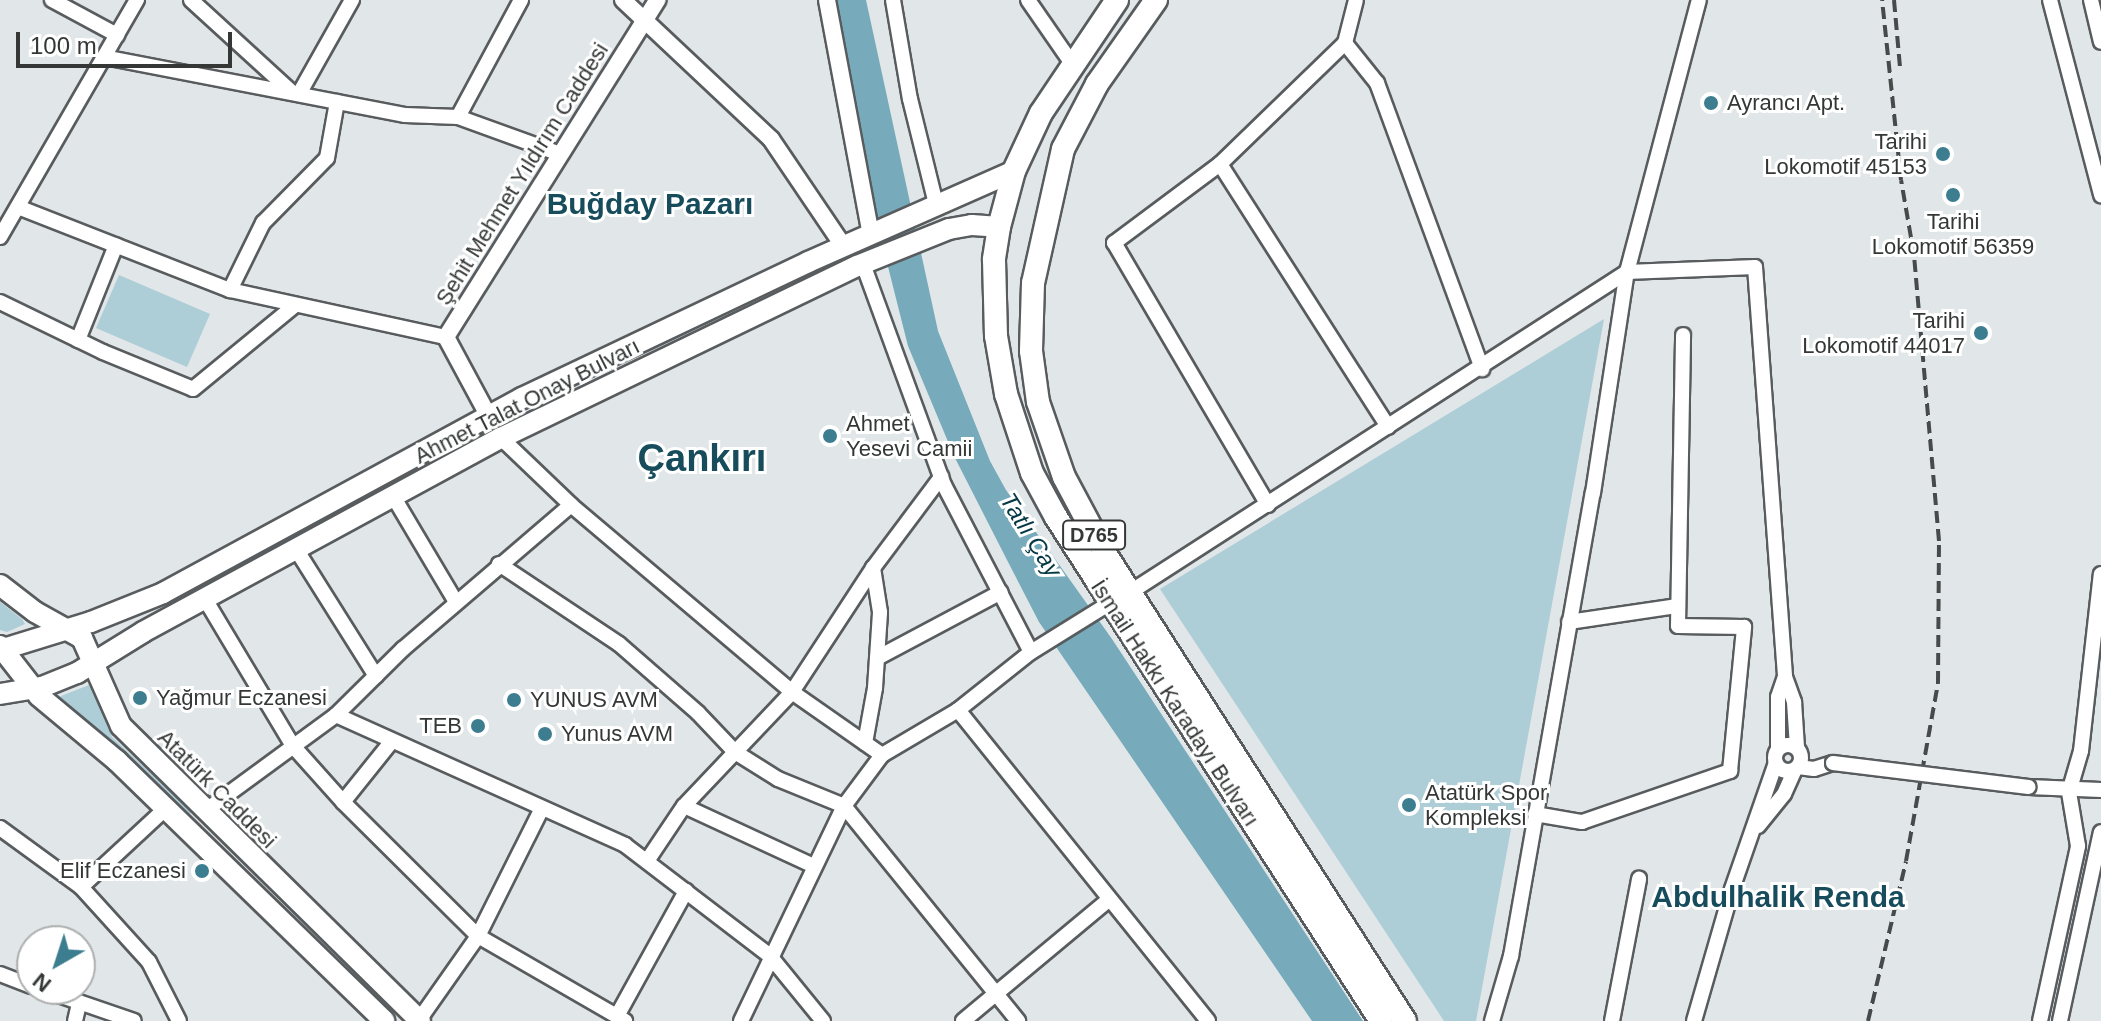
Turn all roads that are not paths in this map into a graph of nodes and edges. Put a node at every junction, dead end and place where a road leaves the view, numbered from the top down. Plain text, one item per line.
1 (52, 0) edge
2 (137, 0) edge
3 (191, 0) edge
4 (352, 0) edge
5 (521, 0) edge
6 (623, 0) edge
7 (657, 0) edge
8 (827, 0) edge
9 (893, 0) edge
10 (1028, 0) edge
11 (1117, 0) edge
12 (1156, 0) edge
13 (1356, 0) edge
14 (1699, 0) edge
15 (2050, 0) edge
16 (2091, 0) edge
17 (644, 20) junction
18 (117, 35) junction
19 (2101, 42) edge
20 (1345, 43) junction
21 (104, 57) junction
22 (1073, 65) junction
23 (296, 94) junction
24 (337, 102) junction
25 (458, 117) junction
26 (560, 154) junction
27 (1220, 164) junction
28 (1014, 171) junction
29 (2101, 195) edge
30 (18, 207) junction
31 (929, 207) junction
32 (999, 227) junction
33 (873, 234) junction
34 (0, 237) edge
35 (116, 245) junction
36 (844, 247) junction
37 (872, 260) junction
38 (1627, 272) junction
39 (230, 290) junction
40 (0, 302) edge
41 (294, 306) junction
42 (1683, 335) dead end
43 (446, 337) junction
44 (78, 340) junction
45 (1482, 369) junction
46 (488, 415) junction
47 (1388, 427) junction
48 (501, 438) junction
49 (941, 477) junction
50 (393, 496) junction
51 (571, 505) junction
52 (1268, 505) junction
53 (296, 549) junction
54 (499, 564) junction
55 (873, 568) junction
56 (2101, 574) edge
57 (0, 585) edge
58 (1132, 591) junction
59 (1001, 592) junction
60 (205, 599) junction
61 (456, 602) junction
62 (1105, 606) junction
63 (1678, 606) junction
64 (1569, 622) junction
65 (69, 628) junction
66 (1, 648) edge
67 (1031, 652) junction
68 (877, 658) junction
69 (94, 662) junction
70 (376, 676) junction
71 (1785, 677) junction
72 (32, 689) junction
73 (792, 692) junction
74 (0, 694) edge
75 (958, 710) junction
76 (336, 715) junction
77 (392, 741) junction
78 (865, 743) junction
79 (293, 746) junction
80 (1798, 749) junction
81 (735, 752) junction
82 (882, 755) junction
83 (1777, 756) junction
84 (1829, 762) junction
85 (1796, 768) junction
86 (2101, 790) edge
87 (2069, 792) junction
88 (343, 802) junction
89 (684, 806) junction
90 (844, 806) junction
91 (166, 808) junction
92 (542, 808) junction
93 (205, 811) junction
94 (1535, 814) junction
95 (0, 828) edge
96 (2101, 832) edge
97 (1753, 833) junction
98 (647, 861) junction
99 (814, 866) junction
100 (1639, 879) dead end
101 (81, 887) junction
102 (686, 891) junction
103 (1108, 900) junction
104 (478, 936) junction
105 (770, 956) junction
106 (994, 994) junction
107 (85, 1005) edge
108 (611, 1017) edge
109 (1691, 1020) edge
110 (134, 1021) edge
111 (179, 1021) edge
112 (384, 1021) edge
113 (420, 1021) edge
114 (741, 1021) edge
115 (823, 1021) edge
116 (963, 1021) edge
117 (1018, 1021) edge
118 (1208, 1021) edge
119 (1381, 1021) edge
120 (1405, 1021) edge
121 (1492, 1021) edge
122 (1612, 1021) edge
123 (2040, 1021) edge
124 (2060, 1021) edge

1 - 18 street
2 - 18 street
3 - 23 street
4 - 23 street
5 - 25 street
6 - 17 street
7 - 17 street, Şehit Mehmet Yıldırım Caddesi
8 - 33 street
9 - 31 street
10 - 22 street
11 - 22 highway, D765
12 - 58 highway, D765
13 - 20 street
14 - 38 street
15 - 29 street
16 - 19 street
17 - 26 street, Şehit Mehmet Yıldırım Caddesi
17 - 36 street
18 - 21 street
20 - 27 street
20 - 45 street
21 - 23 street
21 - 30 street
22 - 28 highway, D765
23 - 24 street
24 - 25 street
24 - 39 street
25 - 26 street
26 - 43 street, Şehit Mehmet Yıldırım Caddesi
27 - 47 street
27 - 52 street
28 - 31 main road
28 - 32 highway, D765
30 - 34 street
30 - 35 street
31 - 33 main road, Ahmet Talat Onay Bulvarı
32 - 37 main road, Ahmet Talat Onay Bulvarı
32 - 62 highway, İsmail Hakkı Karadayı Bulvarı / D765
33 - 36 main road, Ahmet Talat Onay Bulvarı
35 - 39 street
35 - 44 street
36 - 46 main road, Ahmet Talat Onay Bulvarı
37 - 48 main road, Ahmet Talat Onay Bulvarı
37 - 49 street
38 - 45 street
38 - 64 street
38 - 71 street
39 - 41 street
40 - 44 street
41 - 43 street
41 - 44 street
42 - 63 street
43 - 46 street, Şehit Mehmet Yıldırım Caddesi
45 - 47 street
46 - 65 main road, Ahmet Talat Onay Bulvarı
47 - 52 street
48 - 50 main road, Ahmet Talat Onay Bulvarı
48 - 51 street
49 - 55 street
49 - 59 street
50 - 53 main road, Ahmet Talat Onay Bulvarı
50 - 61 street
51 - 54 street
51 - 73 street
52 - 58 street
53 - 60 main road, Ahmet Talat Onay Bulvarı
53 - 70 street
54 - 61 street
54 - 81 street
55 - 68 street
55 - 73 street
56 - 87 street
57 - 65 main road, Atatürk Caddesi
58 - 120 highway, D765
59 - 67 street
59 - 68 street
60 - 69 main road, Ahmet Talat Onay Bulvarı
60 - 79 street
61 - 70 street
62 - 67 street
62 - 119 highway, İsmail Hakkı Karadayı Bulvarı / D765
63 - 64 street
63 - 94 street
64 - 94 street
65 - 66 main road, Ahmet Talat Onay Bulvarı
65 - 69 main road, Atatürk Caddesi
66 - 72 main road
67 - 75 street
68 - 78 street
69 - 72 main road, Ahmet Talat Onay Bulvarı
69 - 93 main road, Atatürk Caddesi
70 - 76 street
71 - 80 street
71 - 83 street
72 - 74 main road, Ahmet Talat Onay Bulvarı
72 - 91 main road
73 - 78 street
73 - 81 street
75 - 82 street
75 - 103 street
76 - 77 street
76 - 79 street
77 - 88 street
77 - 92 street
78 - 82 street
79 - 88 street
79 - 93 street
80 - 83 street
80 - 84 street
80 - 85 street
81 - 89 street
81 - 90 street
82 - 90 street
83 - 85 street
83 - 97 street
84 - 85 street
84 - 87 street, bridge
85 - 97 street
86 - 87 street
87 - 123 street
88 - 104 street
89 - 98 street
89 - 99 street
90 - 99 street
90 - 106 street
91 - 101 street
91 - 112 main road
92 - 98 street
92 - 104 street
93 - 113 main road, Atatürk Caddesi
94 - 121 street
95 - 101 street
96 - 124 street
97 - 109 street
98 - 102 street
99 - 105 street
100 - 122 street
101 - 111 street
102 - 105 street
102 - 108 street
103 - 106 street
103 - 118 street
104 - 108 street
104 - 113 street
105 - 114 street
105 - 115 street
106 - 116 street
106 - 117 street
107 - 110 street

